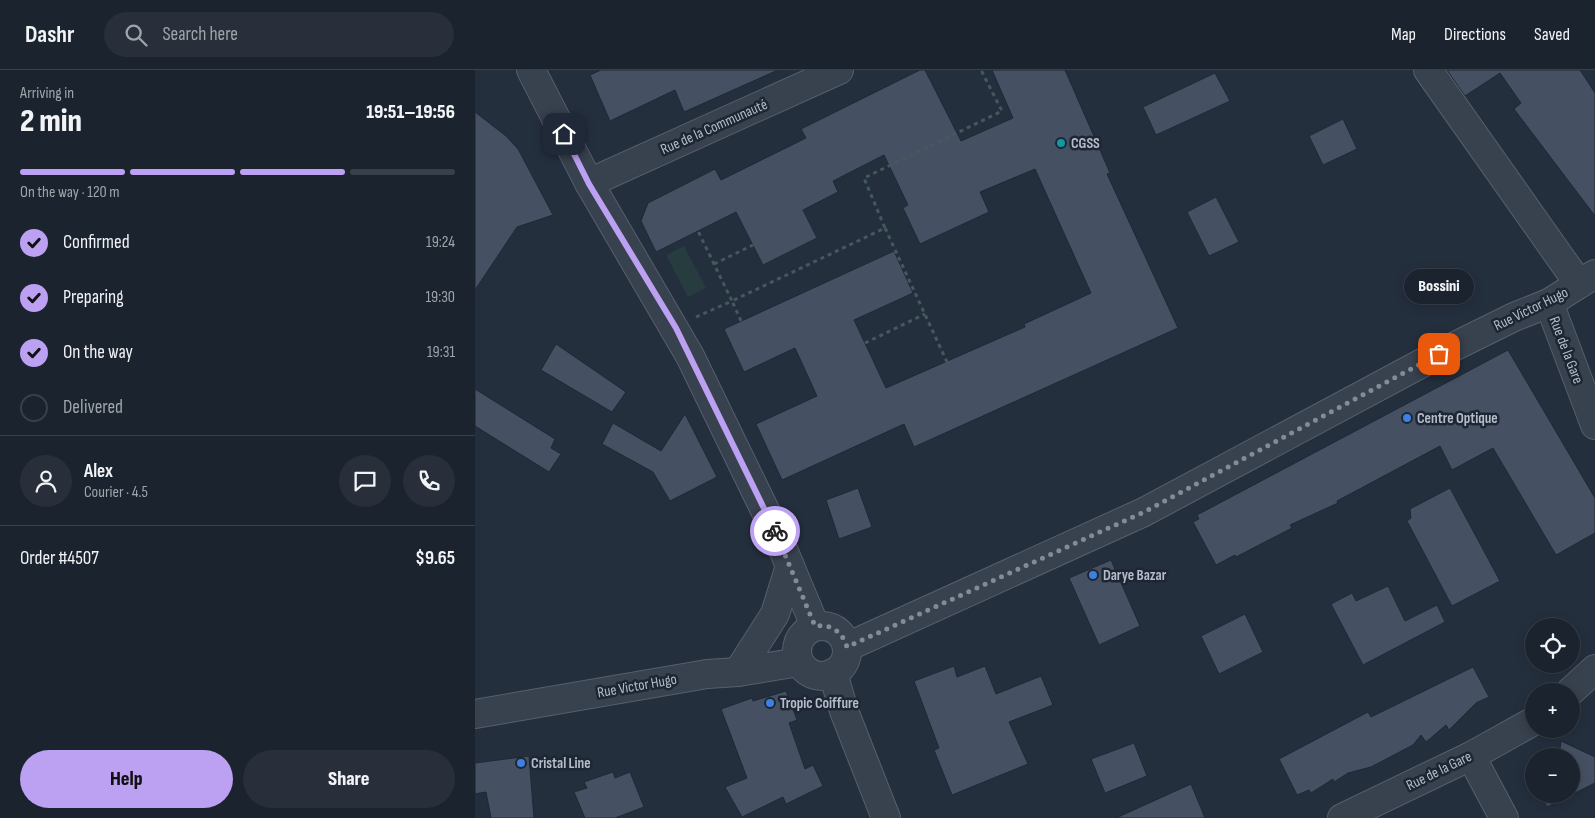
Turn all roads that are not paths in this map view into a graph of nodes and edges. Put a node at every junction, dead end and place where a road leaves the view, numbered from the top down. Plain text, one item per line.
1 (531, 70) edge
2 (839, 70) edge
3 (1428, 70) edge
4 (589, 184) junction
5 (1587, 279) edge
6 (1549, 303) junction
7 (1513, 317) junction
8 (1560, 334) junction
9 (1595, 426) edge
10 (791, 566) junction
11 (815, 626) junction
12 (847, 647) junction
13 (799, 662) junction
14 (1595, 670) edge
15 (738, 672) junction
16 (833, 673) junction
17 (1580, 683) edge
18 (475, 714) edge
19 (1525, 726) edge
20 (1471, 756) junction
21 (886, 818) edge
22 (1342, 818) edge
23 (1504, 818) edge

1 - 4 street
2 - 4 street, Rue de la Communauté
3 - 5 street
4 - 10 street
5 - 6 street, Rue Victor Hugo
6 - 7 street, Rue Victor Hugo
6 - 8 street, Rue de la Gare
7 - 8 street
7 - 12 street, Rue Victor Hugo
8 - 9 street, Rue de la Gare
10 - 11 street
10 - 15 street
11 - 12 street
11 - 13 street
12 - 16 street
13 - 15 street, Rue Victor Hugo
13 - 16 street
14 - 17 street
15 - 18 street, Rue Victor Hugo
16 - 21 street
19 - 20 street, Rue de la Gare
20 - 22 street, Rue de la Gare
20 - 23 street

